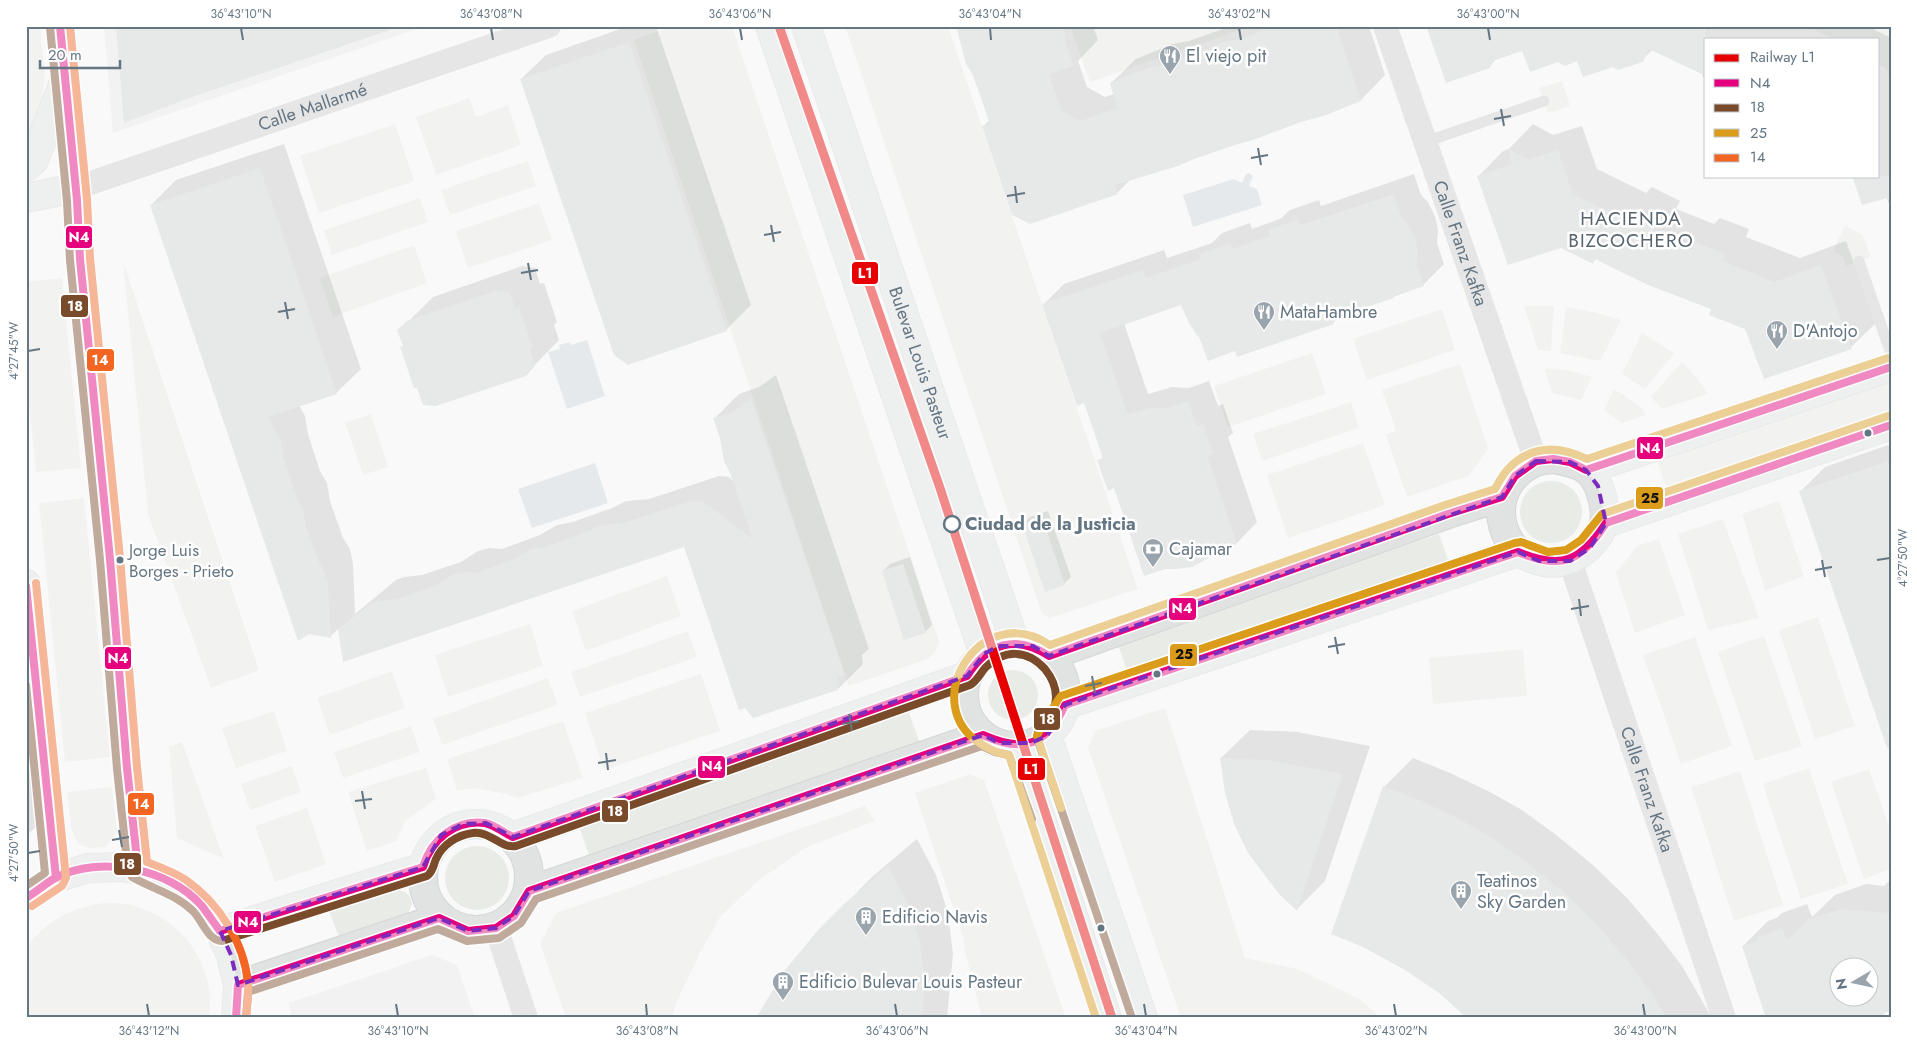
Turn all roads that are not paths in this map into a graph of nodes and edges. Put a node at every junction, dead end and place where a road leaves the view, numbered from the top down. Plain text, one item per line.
1 (60, 26) edge
2 (549, 26) edge
3 (770, 26) edge
4 (806, 26) edge
5 (1386, 26) edge
6 (65, 80) junction
7 (1544, 101) dead end
8 (1425, 142) junction
9 (26, 167) edge
10 (76, 188) junction
11 (26, 198) edge
12 (1859, 261) dead end
13 (1891, 354) edge
14 (1891, 367) edge
15 (1891, 425) edge
16 (1536, 462) junction
17 (1586, 470) junction
18 (1502, 497) junction
19 (1606, 523) junction
20 (1518, 552) junction
21 (1570, 560) junction
22 (26, 584) edge
23 (1015, 643) junction
24 (984, 654) junction
25 (1048, 656) junction
26 (967, 676) junction
27 (1065, 705) junction
28 (984, 735) junction
29 (1047, 736) junction
30 (1017, 746) junction
31 (513, 837) junction
32 (423, 868) junction
33 (138, 869) junction
34 (56, 878) junction
35 (529, 891) junction
36 (26, 898) edge
37 (439, 918) junction
38 (496, 928) junction
39 (220, 931) junction
40 (238, 985) junction
41 (236, 1018) edge
42 (526, 1018) edge
43 (1107, 1018) edge
44 (1143, 1018) edge
45 (1724, 1018) edge

1 - 6 street
2 - 10 street, Calle Mallarmé
3 - 24 street, Bulevar Louis Pasteur
4 - 23 street, Bulevar Louis Pasteur
5 - 8 street, Calle Franz Kafka
6 - 9 street
6 - 10 street
7 - 8 lane
8 - 16 street, Calle Franz Kafka
10 - 11 street
10 - 33 street
12 - 13 lane
14 - 17 street
15 - 19 street
16 - 17 street
16 - 18 street
17 - 19 street
18 - 20 street
18 - 25 street
19 - 21 street
20 - 21 street
20 - 27 street
21 - 45 street, Calle Franz Kafka
22 - 34 street
23 - 24 street
23 - 25 street
24 - 26 street
25 - 27 street
26 - 28 street
26 - 31 street
27 - 29 street
28 - 30 street
28 - 35 street
29 - 30 street
29 - 44 street
30 - 43 street
31 - 32 street
31 - 35 street
32 - 37 street
32 - 39 street
33 - 34 street
33 - 39 street
34 - 36 street
35 - 38 street
37 - 38 street
37 - 40 street
38 - 42 street
39 - 40 street
40 - 41 street

